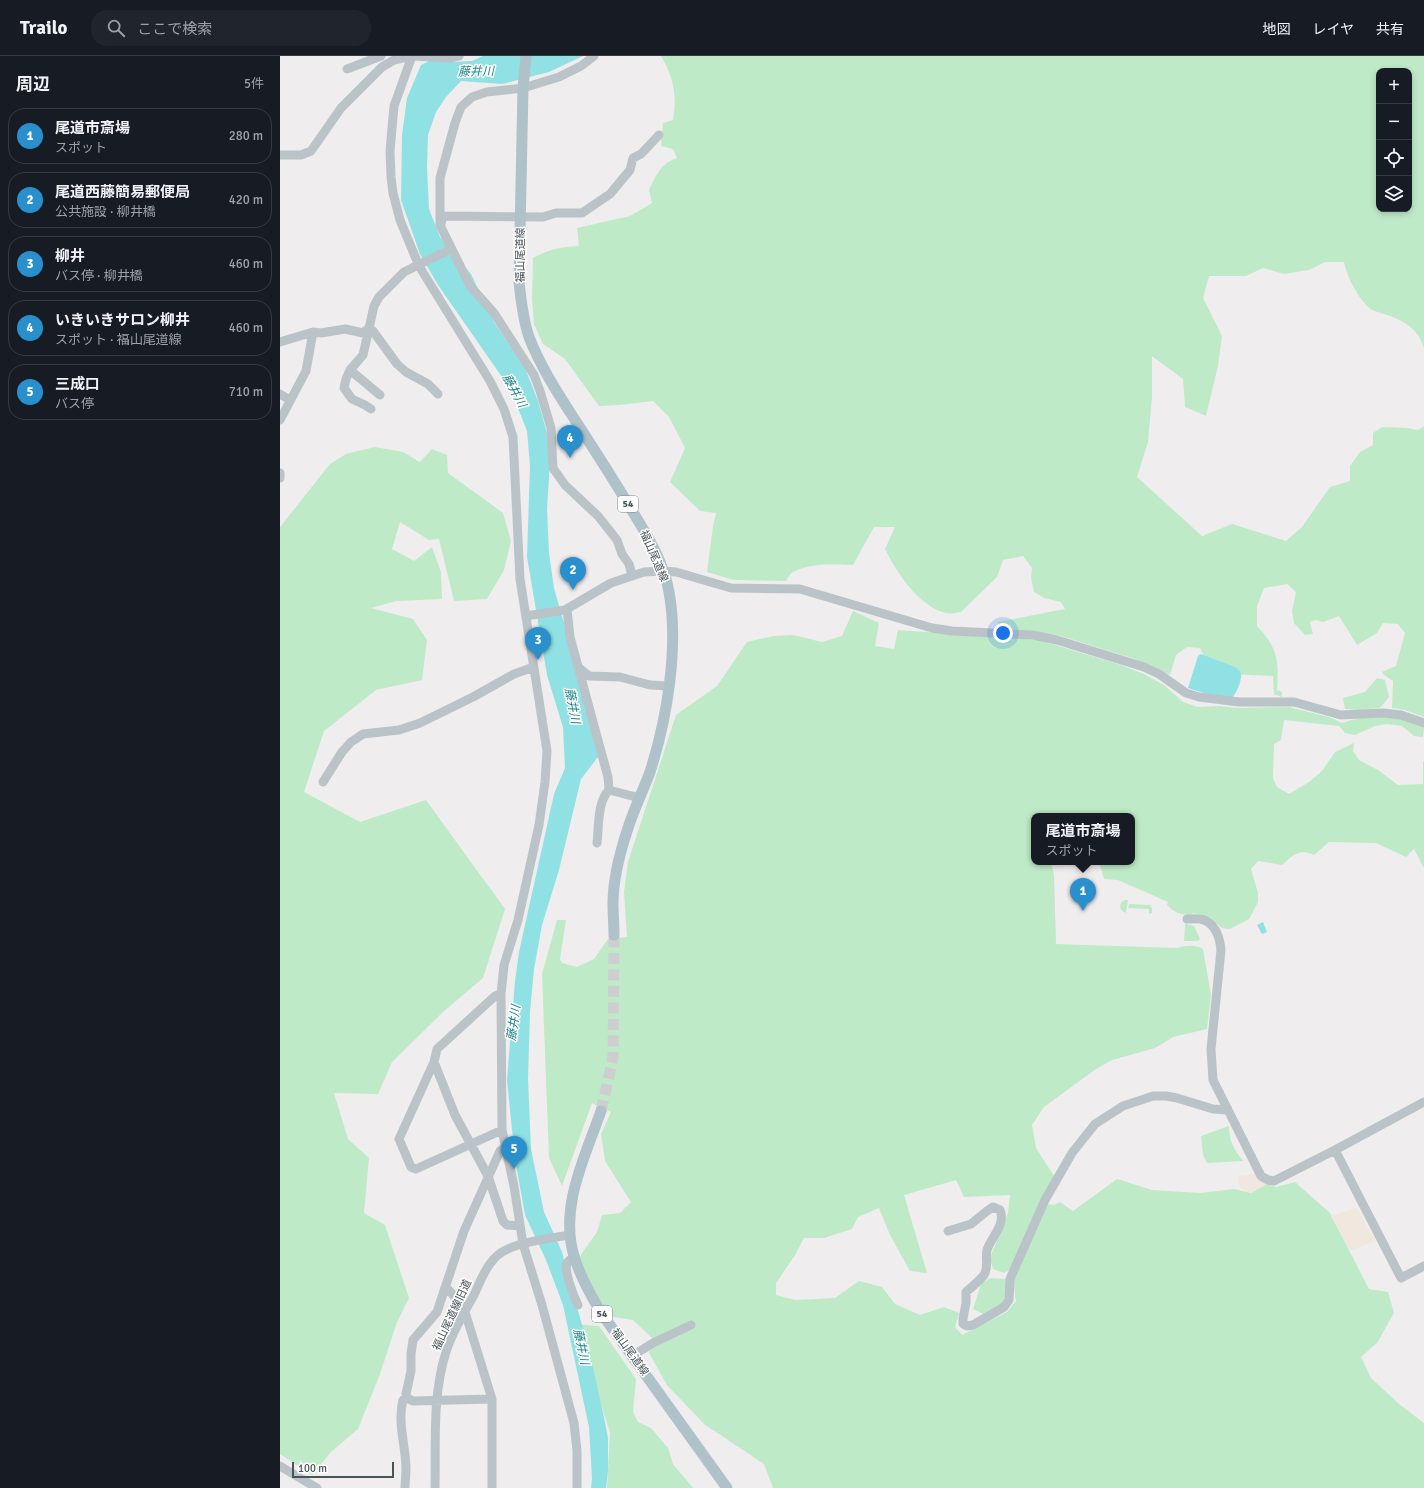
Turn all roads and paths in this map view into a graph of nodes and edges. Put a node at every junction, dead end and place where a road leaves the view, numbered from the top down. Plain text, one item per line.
1 (381, 56) edge
2 (412, 56) edge
3 (459, 56) edge
4 (526, 56) edge
5 (594, 56) edge
6 (347, 69) dead end
7 (523, 85) junction
8 (659, 135) dead end
9 (280, 155) edge
10 (520, 217) junction
11 (440, 225) junction
12 (451, 249) junction
13 (419, 266) junction
14 (369, 328) junction
15 (313, 332) junction
16 (280, 342) edge
17 (350, 370) junction
18 (534, 375) junction
19 (549, 380) junction
20 (280, 394) edge
21 (438, 394) dead end
22 (380, 395) dead end
23 (290, 400) junction
24 (370, 409) dead end
25 (280, 420) edge
26 (280, 473) edge
27 (280, 478) edge
28 (663, 571) junction
29 (632, 575) junction
30 (564, 610) junction
31 (526, 616) junction
32 (534, 667) junction
33 (578, 667) junction
34 (669, 686) junction
35 (1424, 723) edge
36 (323, 782) dead end
37 (609, 790) junction
38 (640, 798) junction
39 (597, 843) dead end
40 (1187, 919) dead end
41 (614, 935) tunnel mouth
42 (501, 994) junction
43 (434, 1062) junction
44 (1424, 1102) edge
45 (1227, 1110) junction
46 (601, 1111) tunnel mouth
47 (502, 1130) junction
48 (472, 1144) junction
49 (506, 1147) junction
50 (1335, 1150) junction
51 (488, 1176) junction
52 (520, 1226) junction
53 (948, 1231) dead end
54 (565, 1236) junction
55 (527, 1243) junction
56 (574, 1257) junction
57 (1424, 1266) edge
58 (446, 1287) junction
59 (578, 1305) dead end
60 (465, 1312) junction
61 (691, 1325) dead end
62 (632, 1356) junction
63 (407, 1398) junction
64 (436, 1399) junction
65 (492, 1399) junction
66 (280, 1467) edge
67 (317, 1488) edge
68 (405, 1488) edge
69 (435, 1488) edge
70 (492, 1488) edge
71 (576, 1488) edge
72 (727, 1488) edge

1 - 6 street
2 - 3 street
2 - 9 street
2 - 13 street
4 - 7 main road, 福山尾道線 / 54
5 - 7 street
7 - 10 main road, 福山尾道線 / 54
7 - 11 street
8 - 10 street
10 - 11 street
10 - 19 main road, 福山尾道線 / 54
11 - 12 street
12 - 13 street
12 - 18 street
13 - 14 street
13 - 31 street
14 - 15 street
14 - 17 street
14 - 21 street
15 - 16 street
15 - 23 street
17 - 22 street
17 - 24 street
18 - 19 street
18 - 29 street
19 - 28 main road, 福山尾道線 / 54
20 - 23 street
23 - 25 street
26 - 27 street
28 - 29 street
28 - 34 main road, 福山尾道線 / 54
28 - 35 street
29 - 30 street
30 - 31 street
30 - 33 street
31 - 32 street
32 - 36 street
32 - 42 street
33 - 34 street
33 - 37 street
34 - 38 main road, 福山尾道線 / 54
37 - 38 street
37 - 39 street
38 - 41 main road, 福山尾道線 / 54
40 - 45 street
42 - 43 street
42 - 47 street
43 - 48 street
43 - 48 street
44 - 50 street
45 - 50 street
45 - 53 street
46 - 54 main road, 福山尾道線 / 54
47 - 48 street
47 - 49 street
48 - 51 street
49 - 51 street
49 - 52 street
50 - 57 street
51 - 52 street
51 - 58 street
52 - 55 street
54 - 55 street, 福山尾道線旧道
54 - 56 main road, 福山尾道線 / 54
55 - 60 street, 福山尾道線旧道
55 - 71 street
56 - 59 street
56 - 62 main road, 福山尾道線 / 54
58 - 60 street
58 - 63 street
60 - 64 street, 福山尾道線旧道
60 - 65 street
61 - 62 street
62 - 72 main road, 福山尾道線 / 54
63 - 64 street
63 - 68 street
64 - 65 street
64 - 69 street, 福山尾道線旧道
65 - 70 street
66 - 67 street

